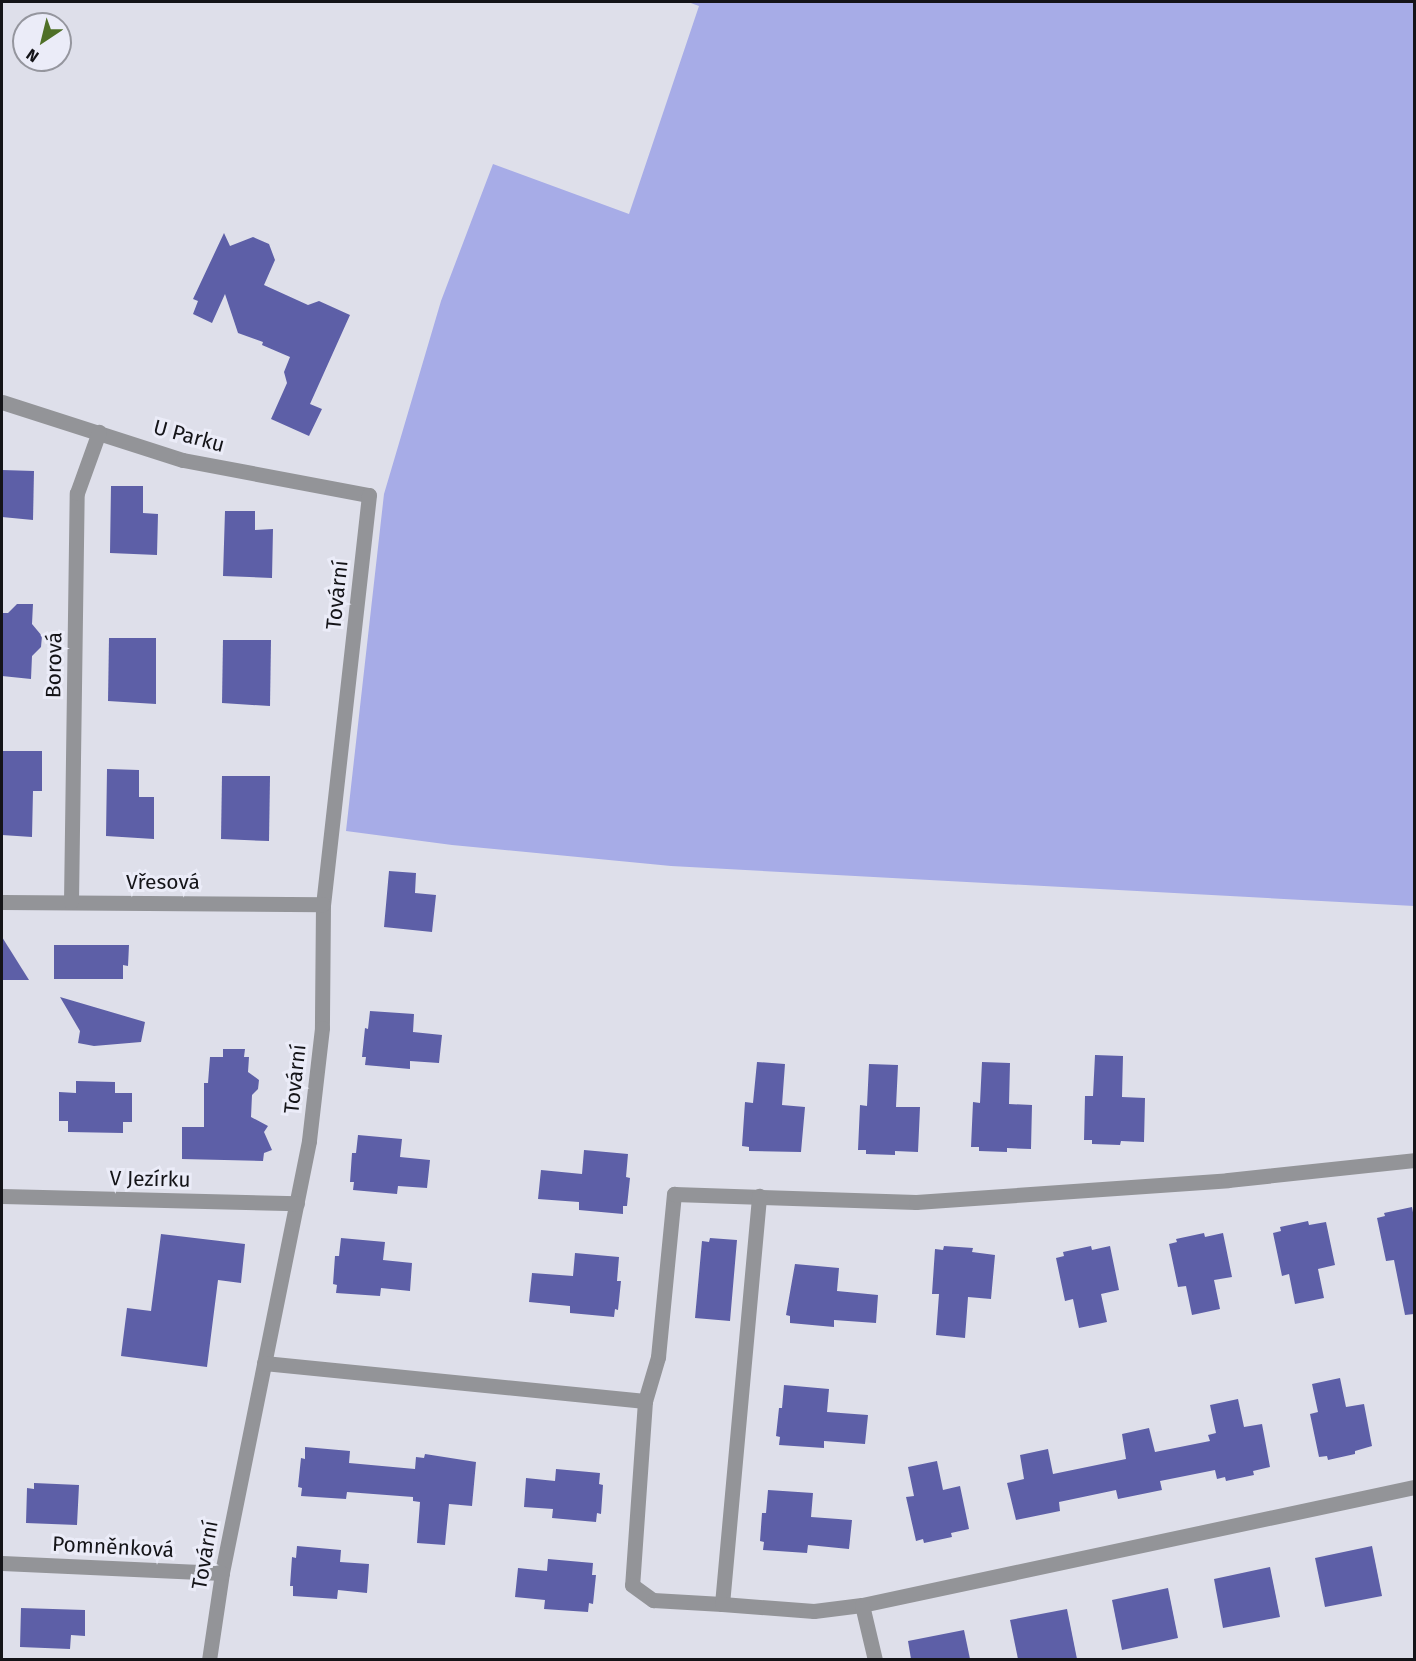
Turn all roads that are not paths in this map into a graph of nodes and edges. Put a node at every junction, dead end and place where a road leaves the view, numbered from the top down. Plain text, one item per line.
1 (2, 402) edge
2 (99, 432) junction
3 (369, 495) joint
4 (2, 902) edge
5 (71, 902) junction
6 (323, 904) junction
7 (1414, 1160) edge
8 (2, 1196) edge
9 (759, 1196) junction
10 (297, 1203) junction
11 (264, 1363) junction
12 (645, 1401) junction
13 (1414, 1487) edge
14 (2, 1563) edge
15 (222, 1573) junction
16 (722, 1604) junction
17 (862, 1605) junction
18 (209, 1659) edge
19 (875, 1659) edge

1 - 2 street, U Parku
2 - 3 street, U Parku
2 - 5 street, Borová
3 - 6 street, Tovární
4 - 5 street, Vřesová
5 - 6 street, Vřesová
6 - 10 street, Tovární
7 - 9 street
8 - 10 street, V Jezírku
9 - 12 street
9 - 16 street
10 - 11 street, Tovární
11 - 12 street
11 - 15 street, Tovární
12 - 16 street
13 - 17 street
14 - 15 street, Pomněnková
15 - 18 street, Tovární
16 - 17 street
17 - 19 street

